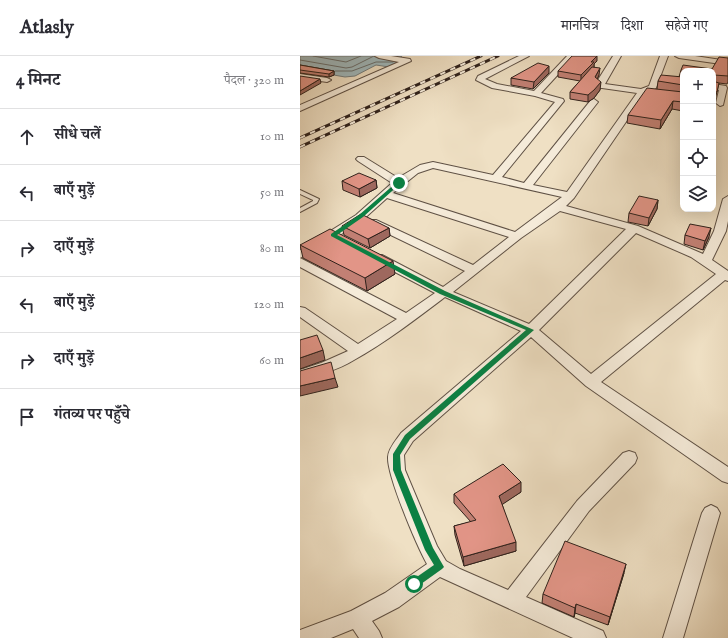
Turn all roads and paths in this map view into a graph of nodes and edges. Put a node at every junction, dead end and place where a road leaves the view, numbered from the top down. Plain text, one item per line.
1 (379, 56) edge
2 (525, 56) edge
3 (571, 56) edge
4 (617, 56) edge
5 (664, 56) edge
6 (679, 56) edge
7 (728, 57) edge
8 (724, 62) edge
9 (300, 76) edge
10 (326, 80) dead end
11 (716, 87) edge
12 (643, 92) junction
13 (536, 94) junction
14 (680, 97) edge
15 (594, 102) dead end
16 (720, 103) edge
17 (300, 108) edge
18 (361, 159) dead end
19 (494, 179) junction
20 (399, 183) junction
21 (527, 186) junction
22 (302, 194) edge
23 (385, 194) junction
24 (570, 196) junction
25 (728, 199) edge
26 (558, 207) junction
27 (300, 210) edge
28 (361, 216) junction
29 (634, 228) junction
30 (333, 235) junction
31 (517, 236) junction
32 (347, 242) edge
33 (367, 253) edge
34 (300, 255) edge
35 (706, 261) junction
36 (300, 262) edge
37 (474, 270) junction
38 (725, 276) edge
39 (442, 292) junction
40 (300, 311) edge
41 (407, 319) junction
42 (531, 330) junction
43 (358, 351) junction
44 (300, 375) edge
45 (591, 382) junction
46 (629, 458) dead end
47 (728, 476) edge
48 (711, 513) dead end
49 (439, 567) junction
50 (511, 601) junction
51 (357, 618) junction
52 (306, 638) edge
53 (372, 638) edge
54 (596, 638) edge
55 (673, 638) edge

1 - 17 street
2 - 13 street
3 - 13 street
4 - 12 street
5 - 12 street
6 - 8 street
7 - 8 street
9 - 10 street
11 - 16 street
12 - 14 street
12 - 24 street
13 - 19 street
15 - 21 street
18 - 20 street
19 - 20 street
19 - 21 street
20 - 23 street
21 - 24 street
22 - 27 lane
23 - 28 street
23 - 31 street
24 - 26 street
25 - 35 street
26 - 29 street
26 - 31 street
28 - 30 street
28 - 37 street
29 - 35 street
29 - 42 street
30 - 32 street
30 - 34 street
31 - 37 street
33 - 39 street
35 - 38 street
36 - 41 street
37 - 39 street
38 - 45 street
39 - 41 street
39 - 42 street
40 - 43 street
41 - 43 street
42 - 45 street
42 - 49 street
43 - 44 street
45 - 47 street
46 - 50 street
48 - 55 street
49 - 50 street
49 - 51 street
50 - 54 street
51 - 52 street
51 - 53 street

